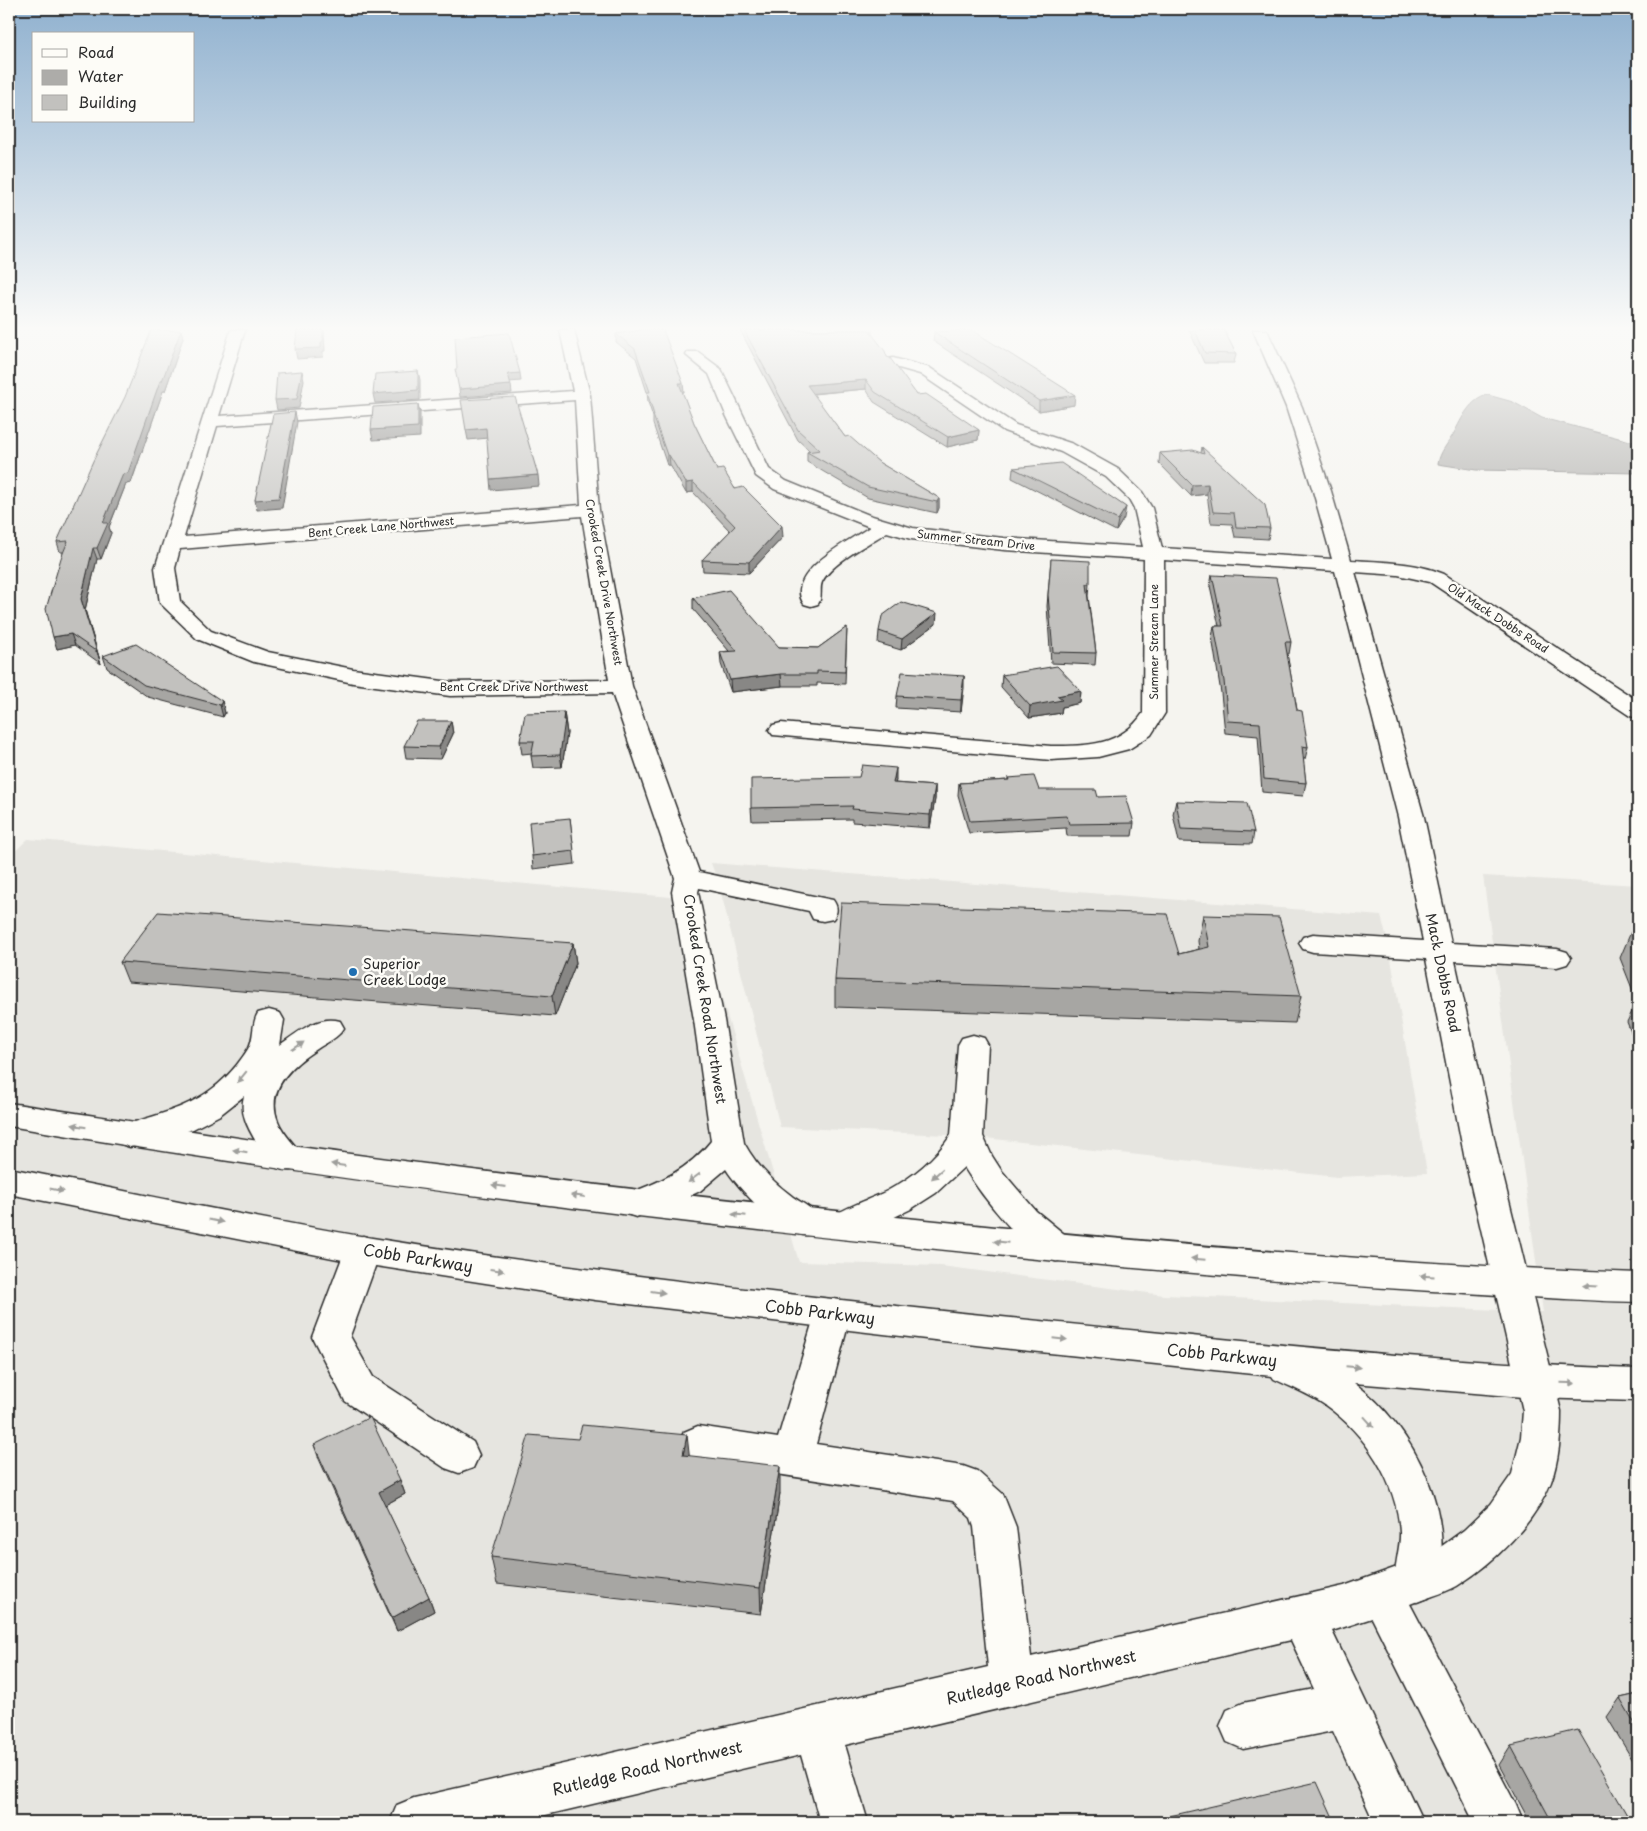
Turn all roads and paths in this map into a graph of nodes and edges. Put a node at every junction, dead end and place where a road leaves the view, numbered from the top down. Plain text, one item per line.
1 (212, 415) edge
2 (300, 415) edge
3 (583, 415) edge
4 (734, 415) edge
5 (991, 415) edge
6 (1297, 415) edge
7 (210, 422) junction
8 (590, 510) junction
9 (884, 526) junction
10 (172, 544) junction
11 (1154, 554) junction
12 (1342, 565) junction
13 (811, 600) dead end
14 (622, 686) junction
15 (1638, 711) edge
16 (781, 730) dead end
17 (688, 878) junction
18 (823, 913) dead end
19 (1313, 943) dead end
20 (1438, 950) junction
21 (1557, 958) dead end
22 (269, 1020) dead end
23 (329, 1028) dead end
24 (974, 1045) dead end
25 (9, 1114) edge
26 (130, 1135) junction
27 (967, 1136) junction
28 (728, 1143) junction
29 (288, 1159) junction
30 (9, 1181) edge
31 (636, 1204) junction
32 (805, 1222) junction
33 (845, 1226) junction
34 (1056, 1248) junction
35 (363, 1250) junction
36 (1510, 1281) junction
37 (1638, 1288) edge
38 (832, 1314) junction
39 (1270, 1360) junction
40 (1534, 1382) junction
41 (1638, 1385) edge
42 (698, 1444) dead end
43 (459, 1455) dead end
44 (792, 1458) junction
45 (1399, 1587) junction
46 (1303, 1617) junction
47 (1012, 1684) junction
48 (1344, 1706) junction
49 (1243, 1726) dead end
50 (817, 1728) junction
51 (414, 1822) edge
52 (844, 1822) edge
53 (1399, 1822) edge
54 (1499, 1822) edge

1 - 7 street, Bent Creek Drive Northwest
2 - 7 street
3 - 8 street, Crooked Creek Drive Northwest
4 - 9 street, Summer Stream Drive
5 - 11 street, Summer Stream Lane
6 - 12 street, Mack Dobbs Road
7 - 10 street, Bent Creek Drive Northwest
8 - 10 street, Bent Creek Lane Northwest
8 - 14 street, Crooked Creek Drive Northwest
9 - 11 street, Summer Stream Drive
9 - 13 street
10 - 14 street, Bent Creek Drive Northwest
11 - 12 street, Summer Stream Drive
11 - 16 street, Summer Stream Lane
12 - 15 street, Old Mack Dobbs Road
12 - 20 street, Mack Dobbs Road
14 - 17 street, Crooked Creek Road Northwest
17 - 18 street
17 - 28 street, Crooked Creek Road Northwest
19 - 20 street
20 - 21 street
20 - 36 street, Mack Dobbs Road
22 -> 26 street
29 -> 23 street
24 - 27 street
26 -> 25 street
29 -> 26 street
27 -> 33 street
27 - 34 street
28 -> 31 street
28 - 32 street, Crooked Creek Road Northwest
31 -> 29 street
30 -> 35 street, Cobb Parkway
32 -> 31 street
32 - 33 street
34 -> 33 street
36 -> 34 street
35 -> 38 street, Cobb Parkway
35 - 43 street
37 -> 36 street
36 - 40 street, Mack Dobbs Road
38 -> 39 street, Cobb Parkway
38 - 44 street
39 -> 40 street, Cobb Parkway
39 -> 45 street
40 -> 41 street, Cobb Parkway
40 - 45 street, Rutledge Road Northwest
42 - 44 street
44 - 47 street
45 - 46 street, Rutledge Road Northwest
45 - 54 street
46 - 47 street, Rutledge Road Northwest
46 - 48 street
47 - 50 street, Rutledge Road Northwest
48 - 49 street
48 - 53 street
50 - 51 street, Rutledge Road Northwest
50 - 52 street

